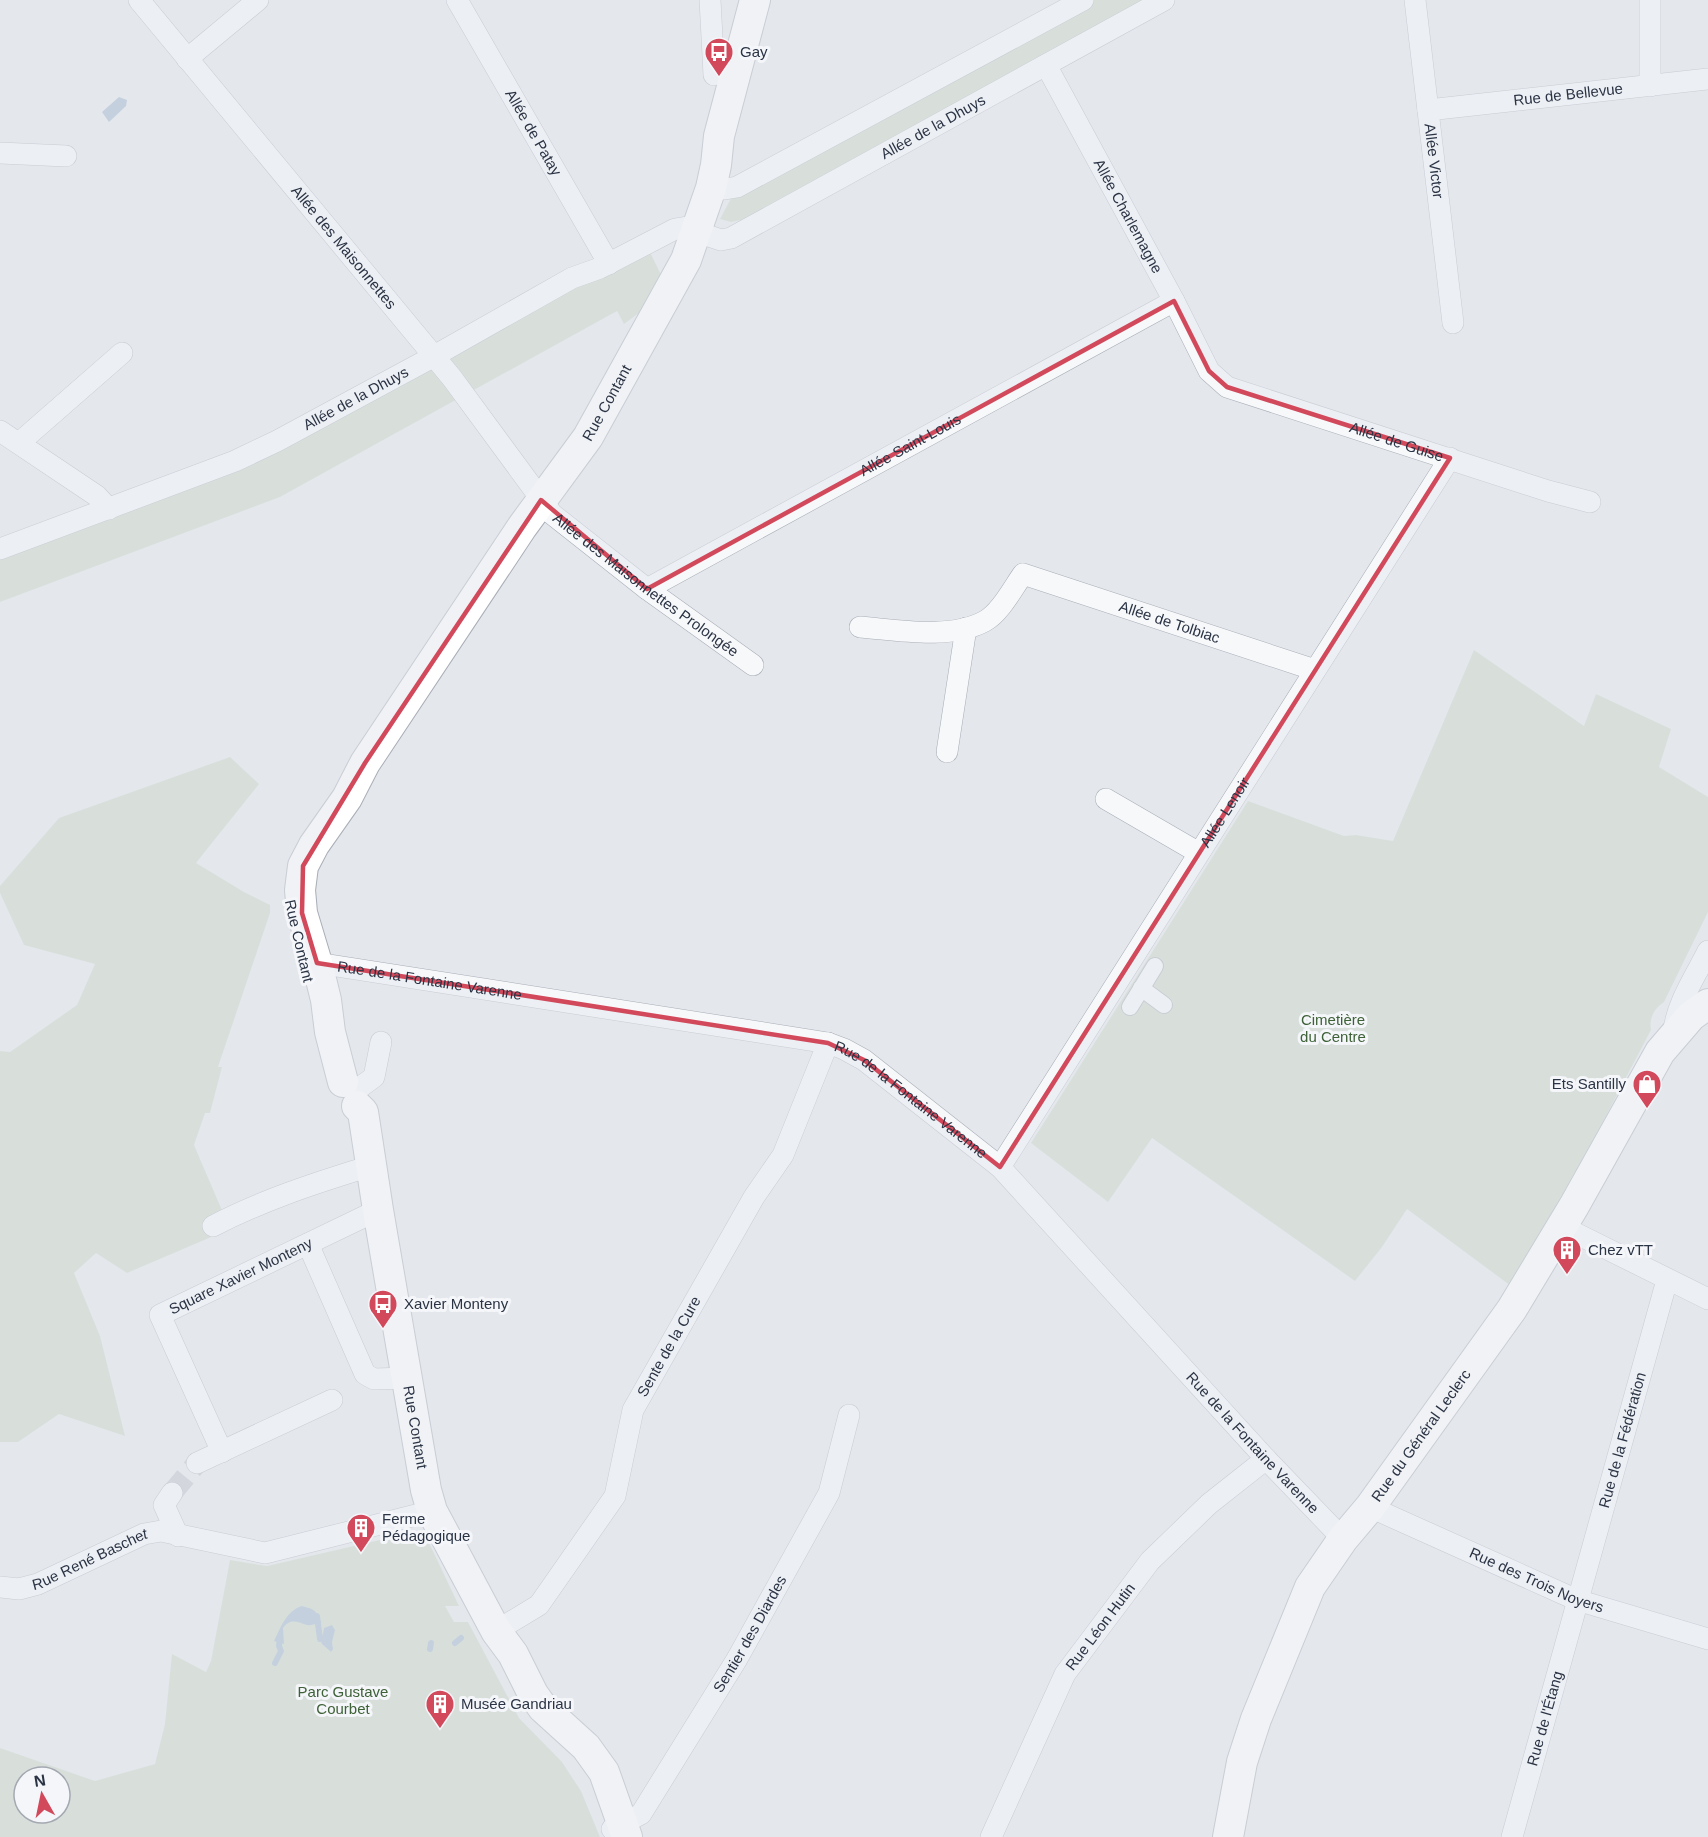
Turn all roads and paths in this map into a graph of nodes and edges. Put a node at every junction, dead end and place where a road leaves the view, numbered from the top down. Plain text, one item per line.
1 (139, 0) edge
2 (258, 0) edge
3 (457, 0) edge
4 (710, 0) edge
5 (755, 0) edge
6 (1083, 0) edge
7 (1164, 0) edge
8 (1414, 0) edge
9 (1650, 0) edge
10 (187, 59) junction
11 (1046, 65) junction
12 (714, 75) dead end
13 (1708, 79) edge
14 (1650, 86) junction
15 (1428, 110) junction
16 (0, 153) edge
17 (66, 156) dead end
18 (711, 188) junction
19 (698, 231) junction
20 (609, 264) junction
21 (1174, 301) junction
22 (1453, 323) dead end
23 (122, 353) dead end
24 (433, 356) junction
25 (1209, 371) joint
26 (0, 431) edge
27 (20, 443) junction
28 (1450, 458) junction
29 (541, 500) junction
30 (1590, 502) dead end
31 (108, 509) junction
32 (0, 549) edge
33 (647, 589) junction
34 (860, 627) dead end
35 (966, 628) junction
36 (753, 665) dead end
37 (1315, 670) junction
38 (947, 752) dead end
39 (365, 763) junction
40 (1107, 799) dead end
41 (1199, 853) junction
42 (1708, 951) edge
43 (317, 963) junction
44 (1155, 966) dead end
45 (1141, 988) junction
46 (1708, 1004) edge
47 (1164, 1005) dead end
48 (1130, 1007) dead end
49 (330, 1032) junction
50 (381, 1042) dead end
51 (828, 1043) junction
52 (1666, 1044) junction
53 (351, 1096) junction
54 (1000, 1167) junction
55 (364, 1168) junction
56 (368, 1215) junction
57 (213, 1226) dead end
58 (1561, 1226) junction
59 (308, 1244) junction
60 (1667, 1280) junction
61 (1708, 1299) edge
62 (395, 1379) junction
63 (332, 1400) dead end
64 (849, 1415) dead end
65 (222, 1452) junction
66 (1266, 1459) junction
67 (197, 1463) tunnel mouth
68 (172, 1493) tunnel mouth
69 (1370, 1508) junction
70 (432, 1511) junction
71 (178, 1536) junction
72 (1343, 1539) junction
73 (0, 1587) edge
74 (1577, 1600) junction
75 (496, 1631) junction
76 (1708, 1639) edge
77 (619, 1832) edge
78 (991, 1837) edge
79 (1228, 1837) edge
80 (1512, 1837) edge

1 - 10 street, Allée des Maisonnettes
2 - 10 street
3 - 20 street, Allée de Patay
4 - 12 street
5 - 18 main road, Rue Contant
6 - 18 street
7 - 11 street, Allée de la Dhuys
8 - 15 street, Allée Victor
9 - 14 street
10 - 24 street, Allée des Maisonnettes
11 - 19 street, Allée de la Dhuys
11 - 21 street, Allée Charlemagne
13 - 14 street, Rue de Bellevue
14 - 15 street, Rue de Bellevue
15 - 22 street, Allée Victor
16 - 17 street
18 - 19 main road, Rue Contant
19 - 20 street, Allée de la Dhuys
19 - 29 main road, Rue Contant
20 - 24 street, Allée de la Dhuys
21 - 25 street, Allée Charlemagne
21 - 33 street, Allée Saint-Louis
23 - 27 street
24 - 29 street, Allée des Maisonnettes
24 - 31 street, Allée de la Dhuys
25 - 28 street, Allée de Guise
26 - 27 street
27 - 31 street
28 - 30 street, Allée de Guise
28 - 37 street, Allée Lenoir
29 - 33 street, Allée des Maisonnettes Prolongée
29 - 39 main road, Rue Contant
31 - 32 street, Allée de la Dhuys
33 - 36 street, Allée des Maisonnettes Prolongée
34 - 35 street
35 - 37 street, Allée de Tolbiac
35 - 38 street
37 - 41 street, Allée Lenoir
39 - 43 main road, Rue Contant
39 - 49 main road, Rue Contant
40 - 41 street
41 - 54 street, Allée Lenoir
42 - 52 street
43 - 49 main road, Rue Contant
43 - 51 street, Rue de la Fontaine Varenne
44 - 45 street
45 - 47 street
45 - 48 street
46 - 52 main road, Rue du Général Leclerc
49 - 53 main road, Rue Contant
50 - 53 street
51 - 54 street, Rue de la Fontaine Varenne
51 - 75 street, Sente de la Cure
52 - 58 main road, Rue du Général Leclerc
53 - 55 main road, Rue Contant
53 - 56 main road, Rue Contant
54 - 66 street, Rue de la Fontaine Varenne
55 - 56 main road, Rue Contant
55 - 57 street
56 - 59 street, Square Xavier Monteny
56 - 62 main road, Rue Contant
58 - 60 street
58 - 69 main road, Rue du Général Leclerc
59 - 62 street, Rue Contant
59 - 65 street, Square Xavier Monteny
60 - 61 street
60 - 74 street, Rue de la Fédération
62 - 70 main road, Rue Contant
63 - 65 street
64 - 77 street, Sentier des Diardes
65 - 67 street
66 - 72 street, Rue de la Fontaine Varenne
66 - 78 street, Rue Léon Hutin
68 - 71 street
69 - 72 main road, Rue du Général Leclerc
69 - 74 street, Rue des Trois Noyers
70 - 71 street, Rue René Baschet
70 - 75 main road, Rue Contant
71 - 73 street, Rue René Baschet
72 - 79 main road, Rue du Général Leclerc
74 - 76 street, Rue des Trois Noyers
74 - 80 street, Rue de l'Étang
75 - 77 main road, Rue Contant

